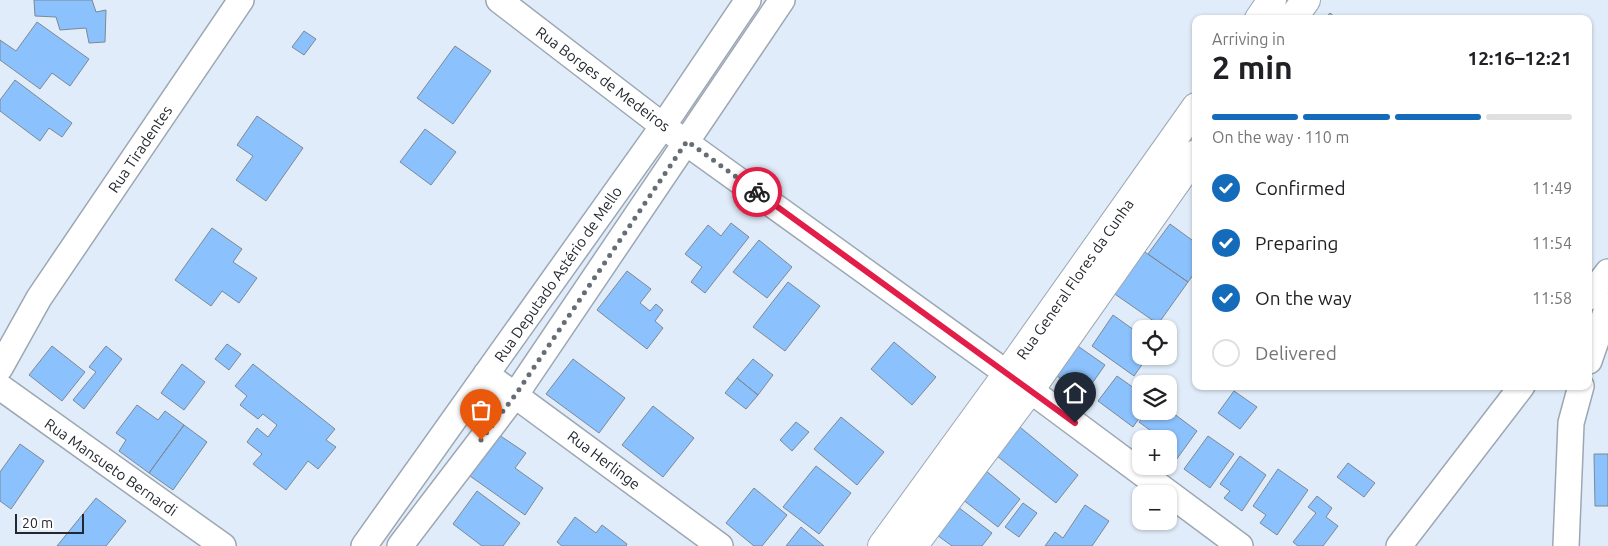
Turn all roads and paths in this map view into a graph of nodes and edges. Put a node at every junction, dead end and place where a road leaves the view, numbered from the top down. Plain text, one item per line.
1 (241, 0) edge
2 (499, 0) edge
3 (748, 0) edge
4 (782, 0) edge
5 (1272, 0) edge
6 (1306, 0) edge
7 (1262, 15) edge
8 (1295, 15) edge
9 (1192, 113) edge
10 (663, 126) junction
11 (687, 141) junction
12 (1192, 160) edge
13 (1607, 276) edge
14 (1592, 294) edge
15 (39, 298) junction
16 (1608, 300) edge
17 (1592, 305) edge
18 (1608, 306) edge
19 (0, 335) edge
20 (1592, 353) edge
21 (0, 368) edge
22 (486, 374) junction
23 (1008, 374) junction
24 (0, 388) edge
25 (1030, 390) junction
26 (1519, 390) edge
27 (1580, 390) edge
28 (516, 394) junction
29 (223, 546) edge
30 (364, 546) edge
31 (400, 546) edge
32 (720, 546) edge
33 (882, 546) edge
34 (913, 546) edge
35 (1240, 546) edge
36 (1398, 546) edge
37 (1566, 546) edge

1 - 15 street, Rua Tiradentes
2 - 10 street, Rua Borges de Medeiros
3 - 10 street, Rua Deputado Astério de Mello
4 - 11 street, Rua Deputado Astério de Mello
5 - 7 street
6 - 8 street
9 - 23 street, Rua General Flores da Cunha
10 - 11 street, Rua Borges de Medeiros
10 - 22 street, Rua Deputado Astério de Mello
11 - 23 street, Rua Borges de Medeiros
11 - 28 street, Rua Deputado Astério de Mello
12 - 25 street, Rua General Flores da Cunha
13 - 14 street
15 - 19 street, Rua Tiradentes
15 - 21 street, Rua Tiradentes
16 - 17 street
18 - 20 street
22 - 28 street, Rua Herlinge
22 - 30 street, Rua Deputado Astério de Mello
23 - 25 street, Rua Borges de Medeiros
23 - 33 street, Rua General Flores da Cunha
24 - 29 street, Rua Mansueto Bernardi
25 - 34 street, Rua General Flores da Cunha
25 - 35 street, Rua Borges de Medeiros
26 - 36 street
27 - 37 street
28 - 31 street, Rua Deputado Astério de Mello
28 - 32 street, Rua Herlinge

